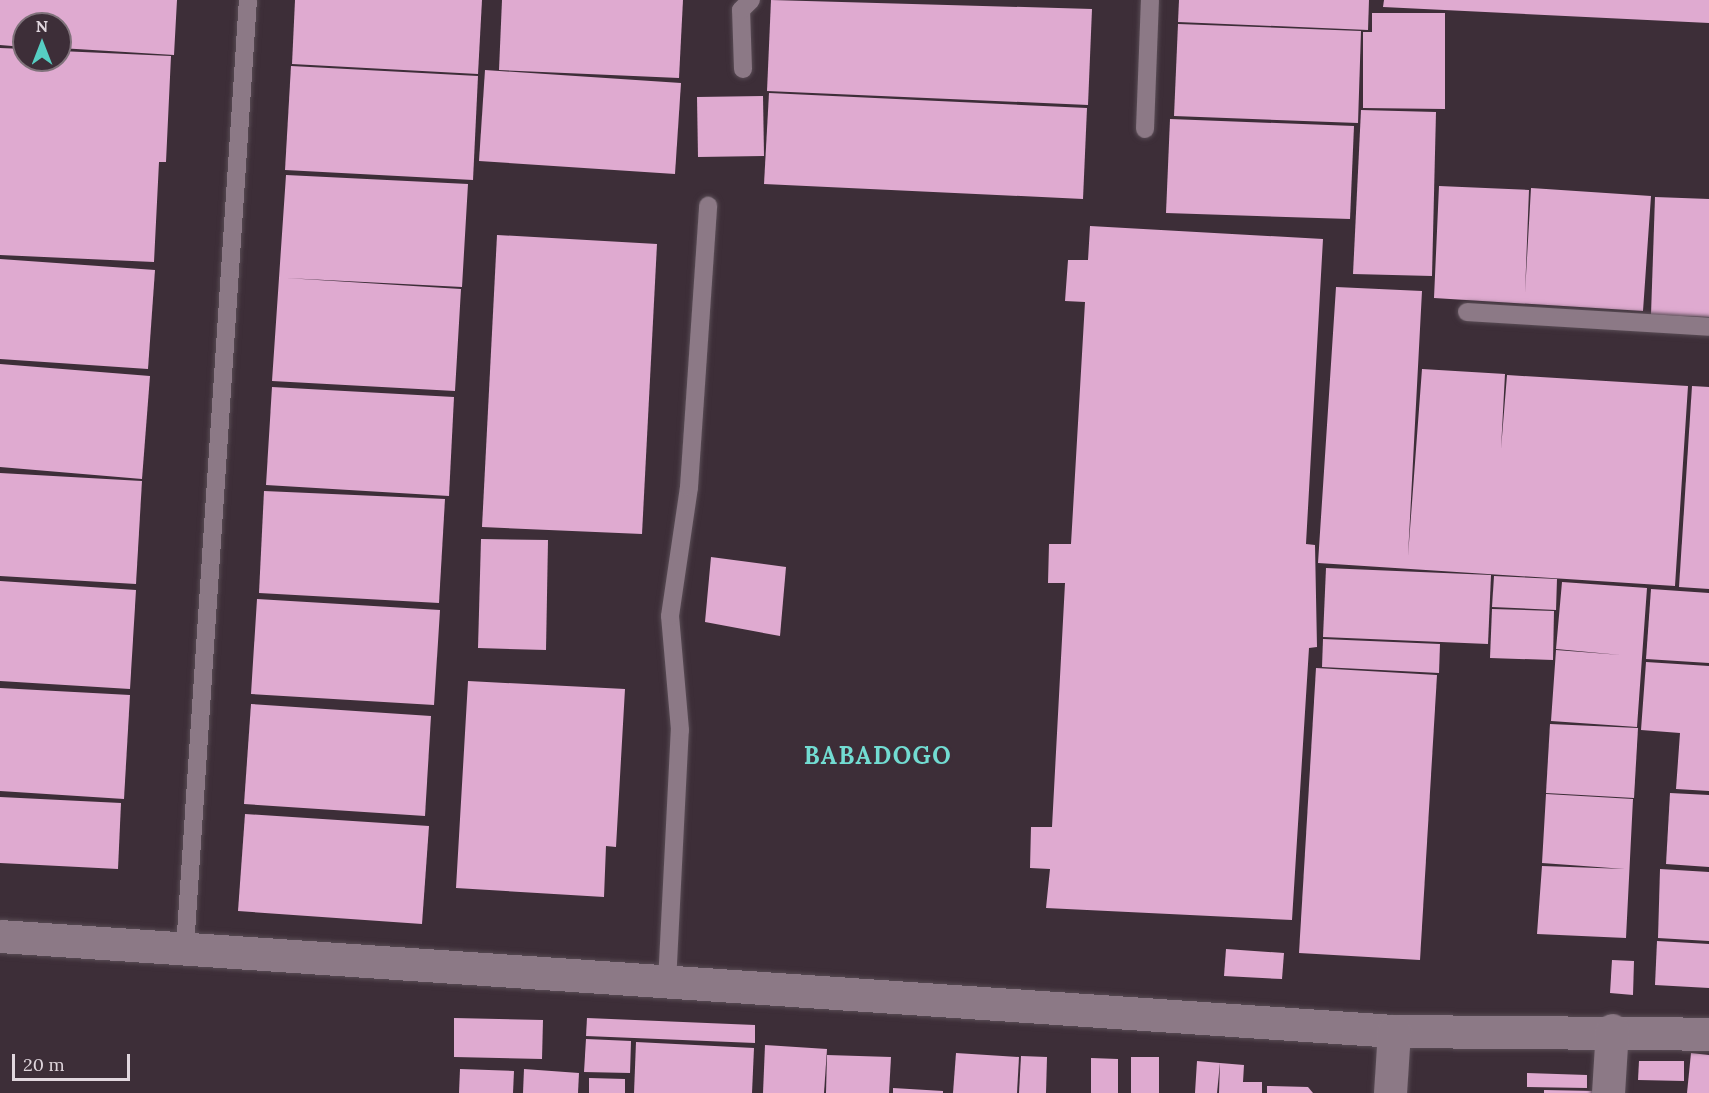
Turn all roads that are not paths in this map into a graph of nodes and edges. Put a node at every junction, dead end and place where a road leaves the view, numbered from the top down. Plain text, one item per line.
1 (248, 0) edge
2 (751, 0) edge
3 (1150, 0) edge
4 (743, 69) dead end
5 (1144, 129) dead end
6 (708, 206) dead end
7 (1467, 312) dead end
8 (1709, 327) edge
9 (0, 936) edge
10 (185, 948) junction
11 (667, 983) junction
12 (1612, 1030) junction
13 (1394, 1031) junction
14 (1709, 1034) edge
15 (1390, 1093) edge
16 (1608, 1093) edge

1 - 10 lane
2 - 4 lane
3 - 5 lane
6 - 11 lane
7 - 8 lane
9 - 10 street
10 - 11 street
11 - 13 street
12 - 13 street
12 - 14 street
12 - 16 street
13 - 15 street

